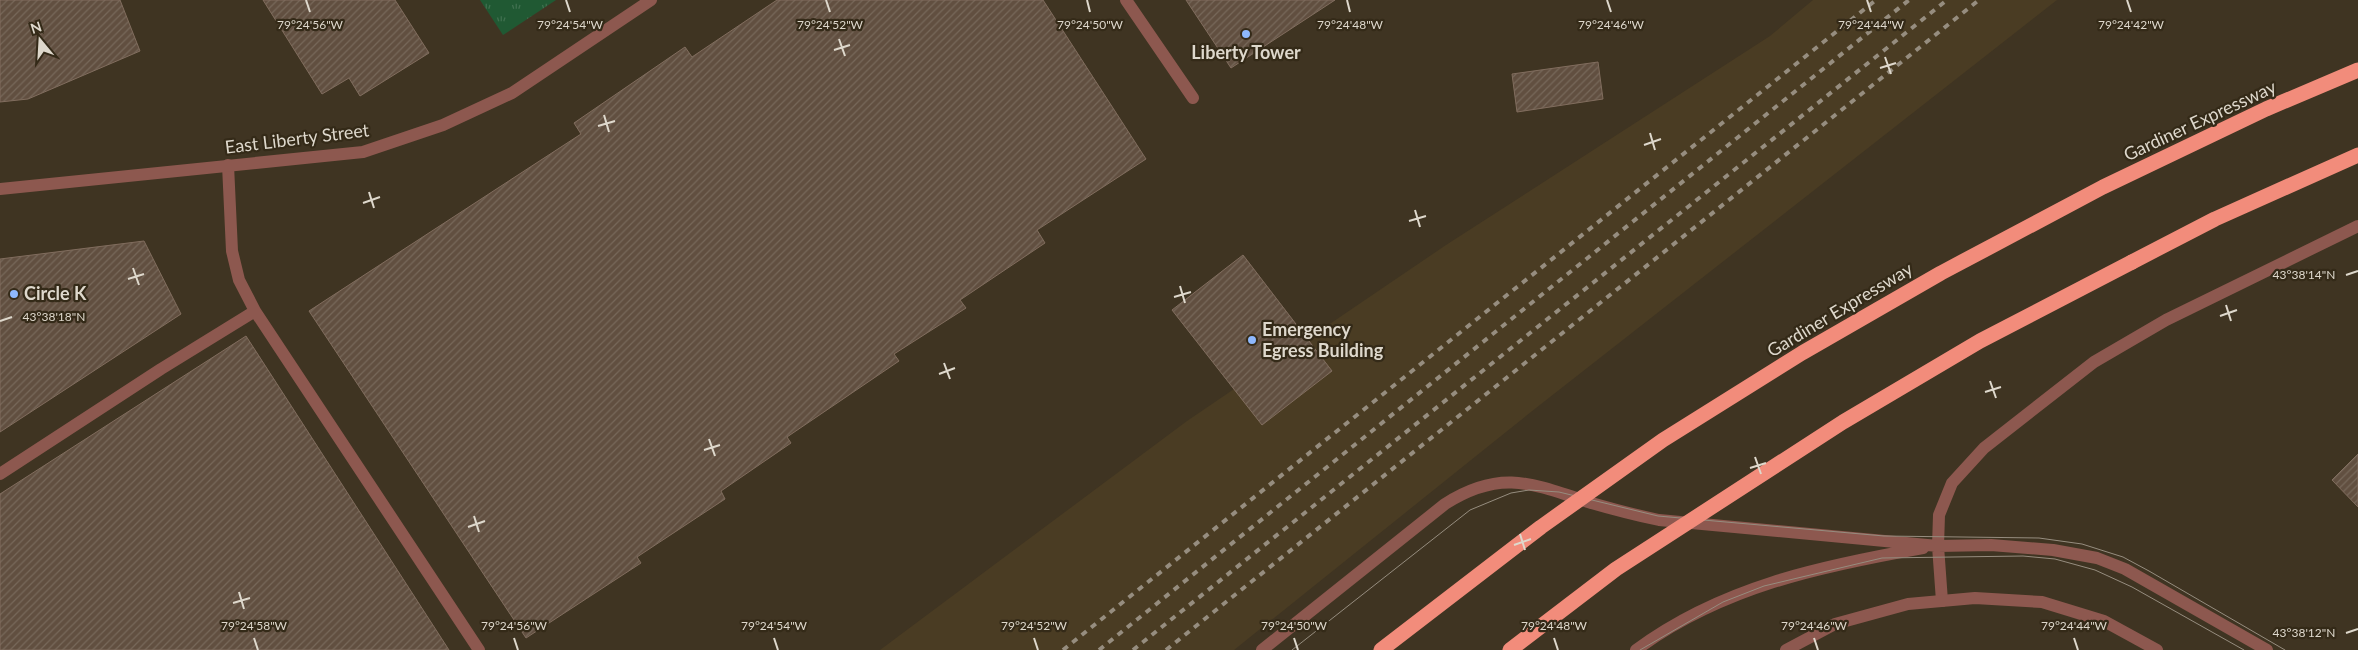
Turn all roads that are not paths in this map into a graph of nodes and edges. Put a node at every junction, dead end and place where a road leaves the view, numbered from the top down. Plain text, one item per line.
1 (651, 0) edge
2 (1126, 0) edge
3 (2358, 70) edge
4 (1193, 98) dead end
5 (2358, 154) edge
6 (228, 165) junction
7 (0, 189) edge
8 (2358, 226) edge
9 (255, 311) junction
10 (0, 474) edge
11 (1938, 546) junction
12 (1942, 601) junction
13 (479, 650) edge
14 (1262, 650) edge
15 (1381, 650) edge
16 (1510, 650) edge
17 (1636, 650) edge
18 (1786, 650) edge
19 (2157, 650) edge
20 (2268, 650) edge

1 - 6 street, East Liberty Street
2 - 4 street
3 - 15 highway, Gardiner Expressway, bridge
5 - 16 highway, bridge
6 - 7 street, East Liberty Street
6 - 9 street
8 - 11 street
9 - 10 street
9 - 13 street
11 - 12 street
11 - 14 street
11 - 17 street
11 - 20 street
12 - 18 street
12 - 19 street

